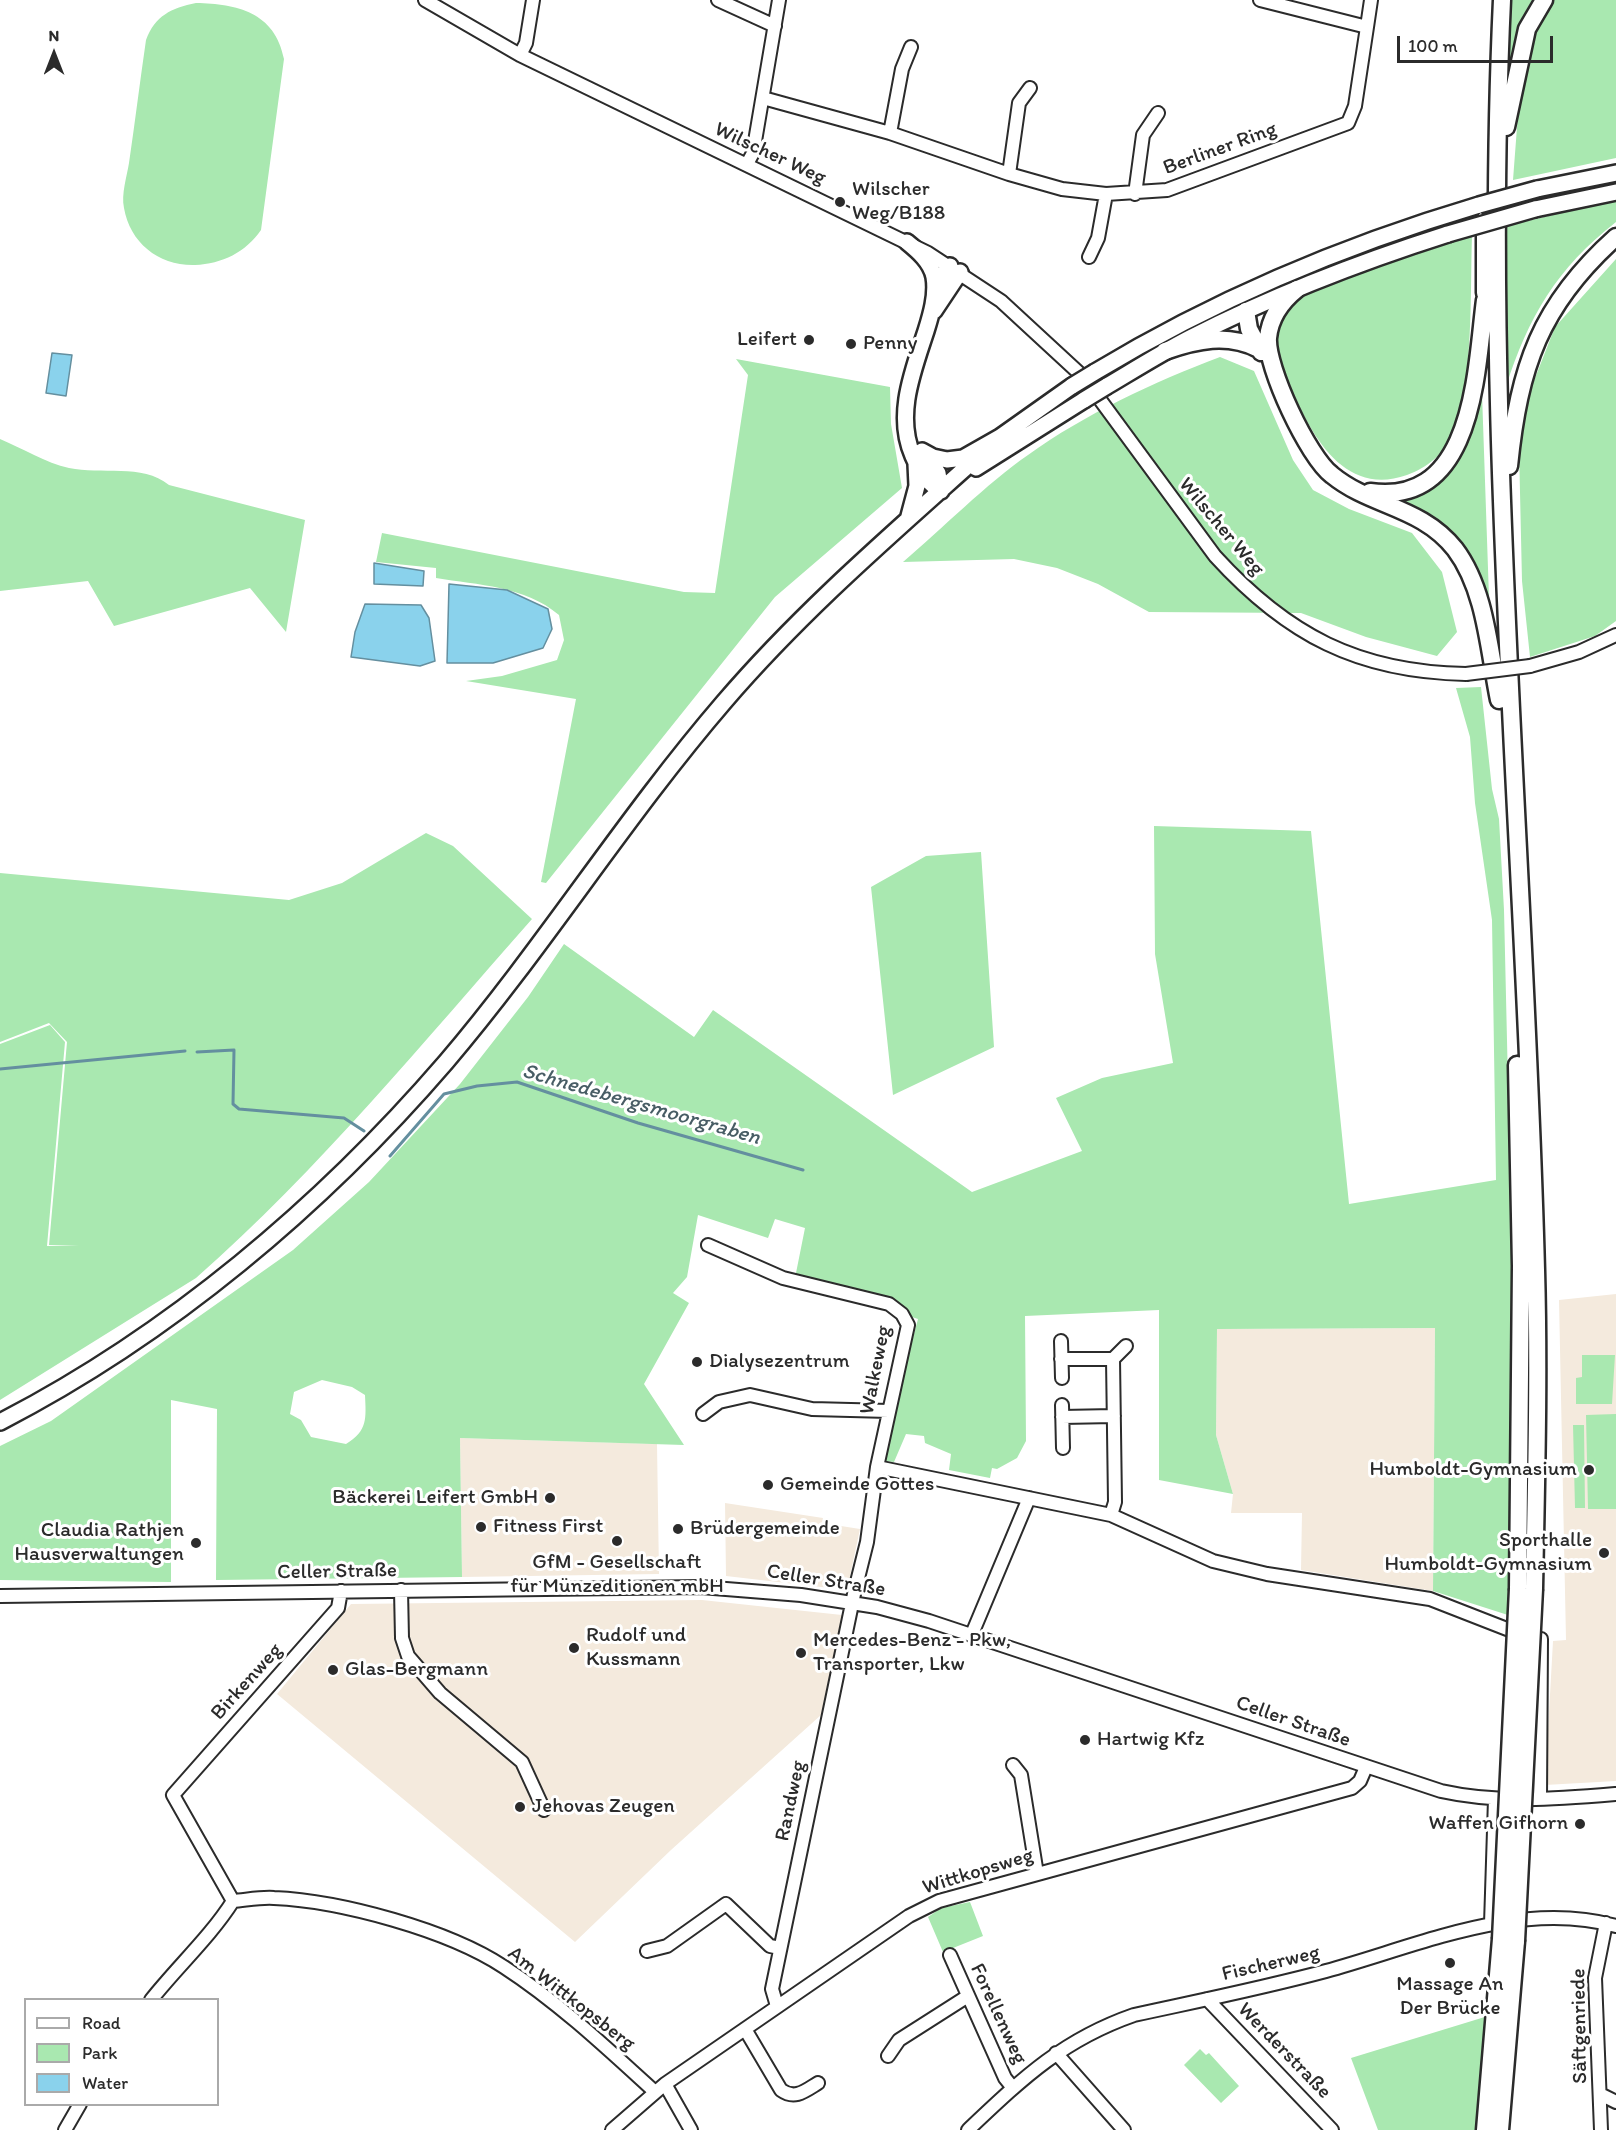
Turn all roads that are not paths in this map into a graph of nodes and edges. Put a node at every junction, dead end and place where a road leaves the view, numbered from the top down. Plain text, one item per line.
1 (424, 0) edge
2 (533, 0) edge
3 (718, 0) edge
4 (779, 0) edge
5 (1260, 0) edge
6 (1371, 0) edge
7 (1491, 0) edge
8 (1502, 0) edge
9 (1544, 0) edge
10 (775, 26) junction
11 (1366, 27) junction
12 (911, 47) dead end
13 (520, 55) junction
14 (1030, 88) dead end
15 (763, 98) junction
16 (1158, 113) dead end
17 (890, 133) junction
18 (747, 165) junction
19 (1616, 172) edge
20 (1009, 174) junction
21 (1496, 190) junction
22 (1616, 192) edge
23 (1106, 194) junction
24 (1135, 194) junction
25 (1616, 237) edge
26 (907, 242) junction
27 (1089, 257) dead end
28 (955, 269) junction
29 (1262, 284) junction
30 (1297, 289) junction
31 (934, 295) junction
32 (1226, 300) junction
33 (1485, 300) junction
34 (1249, 308) junction
35 (931, 316) junction
36 (1165, 351) junction
37 (1266, 353) junction
38 (1076, 380) junction
39 (1101, 401) dead end
40 (1000, 436) junction
41 (919, 457) junction
42 (1350, 488) junction
43 (941, 491) junction
44 (907, 519) junction
45 (1502, 529) junction
46 (1616, 635) edge
47 (1499, 700) junction
48 (708, 1245) dead end
49 (1528, 1273) junction
50 (1061, 1341) dead end
51 (1126, 1346) dead end
52 (1061, 1359) junction
53 (1113, 1359) junction
54 (1062, 1378) dead end
55 (889, 1411) junction
56 (703, 1414) dead end
57 (1114, 1416) junction
58 (0, 1422) edge
59 (1063, 1448) dead end
60 (877, 1467) junction
61 (1029, 1498) junction
62 (1111, 1515) junction
63 (400, 1590) junction
64 (0, 1596) edge
65 (340, 1600) junction
66 (852, 1603) junction
67 (972, 1634) junction
68 (1013, 1765) dead end
69 (1366, 1767) junction
70 (1616, 1794) edge
71 (1495, 1799) junction
72 (1540, 1799) junction
73 (544, 1809) dead end
74 (1037, 1874) junction
75 (233, 1901) junction
76 (1491, 1924) junction
77 (1611, 1924) edge
78 (1509, 1940) junction
79 (780, 1948) junction
80 (647, 1951) dead end
81 (950, 1955) dead end
82 (968, 1996) junction
83 (153, 1998) edge
84 (1207, 1999) junction
85 (777, 2006) junction
86 (745, 2029) junction
87 (1056, 2052) junction
88 (888, 2056) dead end
89 (818, 2084) dead end
90 (660, 2088) junction
91 (1013, 2088) junction
92 (1600, 2094) junction
93 (1616, 2102) edge
94 (79, 2106) edge
95 (64, 2130) edge
96 (612, 2130) edge
97 (691, 2130) edge
98 (968, 2130) edge
99 (1124, 2130) edge
100 (1332, 2130) edge
101 (1485, 2130) edge
102 (1500, 2130) edge
103 (1601, 2130) edge

1 - 13 street, Wilscher Weg
2 - 13 street
3 - 10 street
4 - 10 street
5 - 11 street
6 - 11 street
7 - 33 highway
8 - 21 highway
9 - 21 highway
10 - 15 street
11 - 24 street, Berliner Ring
12 - 17 street
13 - 18 street, Wilscher Weg
14 - 20 street
15 - 17 street, Berliner Ring
15 - 18 street
16 - 24 street
17 - 20 street, Berliner Ring
18 - 26 street, Wilscher Weg
19 - 29 main road, bridge
20 - 23 street, Berliner Ring
21 - 45 highway
22 - 30 main road, bridge
23 - 24 street, Berliner Ring
23 - 27 street
25 - 45 highway
26 - 28 street, Wilscher Weg
26 - 31 main road
28 - 31 main road
28 - 35 main road
28 - 38 street, Wilscher Weg
29 - 32 main road
29 - 34 main road
30 - 34 main road
30 - 37 highway
31 - 35 main road
32 - 34 main road
32 - 38 main road, bridge
33 - 42 highway
33 - 47 highway
34 - 36 main road
34 - 37 highway
35 - 41 main road
36 - 37 highway
36 - 43 main road, bridge
37 - 42 highway
38 - 40 main road
39 - 46 street, Wilscher Weg, bridge
40 - 41 main road
40 - 43 main road
41 - 43 main road
41 - 44 main road
42 - 47 highway
43 - 44 main road
44 - 58 main road
45 - 49 highway
47 - 49 highway
48 - 55 street, Walkeweg
49 - 78 highway, bridge
50 - 52 street
51 - 53 street
52 - 53 street
52 - 54 street
53 - 57 street
55 - 56 street
55 - 60 street, Walkeweg
57 - 59 street
57 - 62 street
60 - 61 street
60 - 66 street, Walkeweg
61 - 62 street
61 - 67 street
62 - 72 street
63 - 65 street, Celler Straße
63 - 66 street, Celler Straße
63 - 73 street
64 - 65 street, Celler Straße
65 - 75 street, Birkenweg
66 - 67 street, Celler Straße
66 - 79 street, Randweg
67 - 69 street, Celler Straße
68 - 74 street
69 - 71 street, Celler Straße
69 - 74 street, Wittkopsweg
70 - 72 street, Celler Straße
71 - 72 street, Celler Straße
71 - 76 street
74 - 85 street, Wittkopsweg
75 - 83 street
75 - 90 street, Am Wittkopsberg
76 - 77 street, Fischerweg
76 - 84 street, Fischerweg
77 - 92 street, Säftgenriede
78 - 101 highway
78 - 102 highway
79 - 80 street
79 - 85 street, Randweg
81 - 82 street, Forellenweg
82 - 88 street
82 - 91 street, Forellenweg
84 - 87 street, Fischerweg
84 - 100 street, Werderstraße
85 - 86 street, Wittkopsweg
86 - 89 street
86 - 90 street, Wittkopsweg
87 - 91 street, Fischerweg
87 - 99 street
90 - 96 street, Wittkopsweg
90 - 97 street
91 - 98 street, Fischerweg
92 - 93 street
92 - 103 street, Säftgenriede
94 - 95 street

